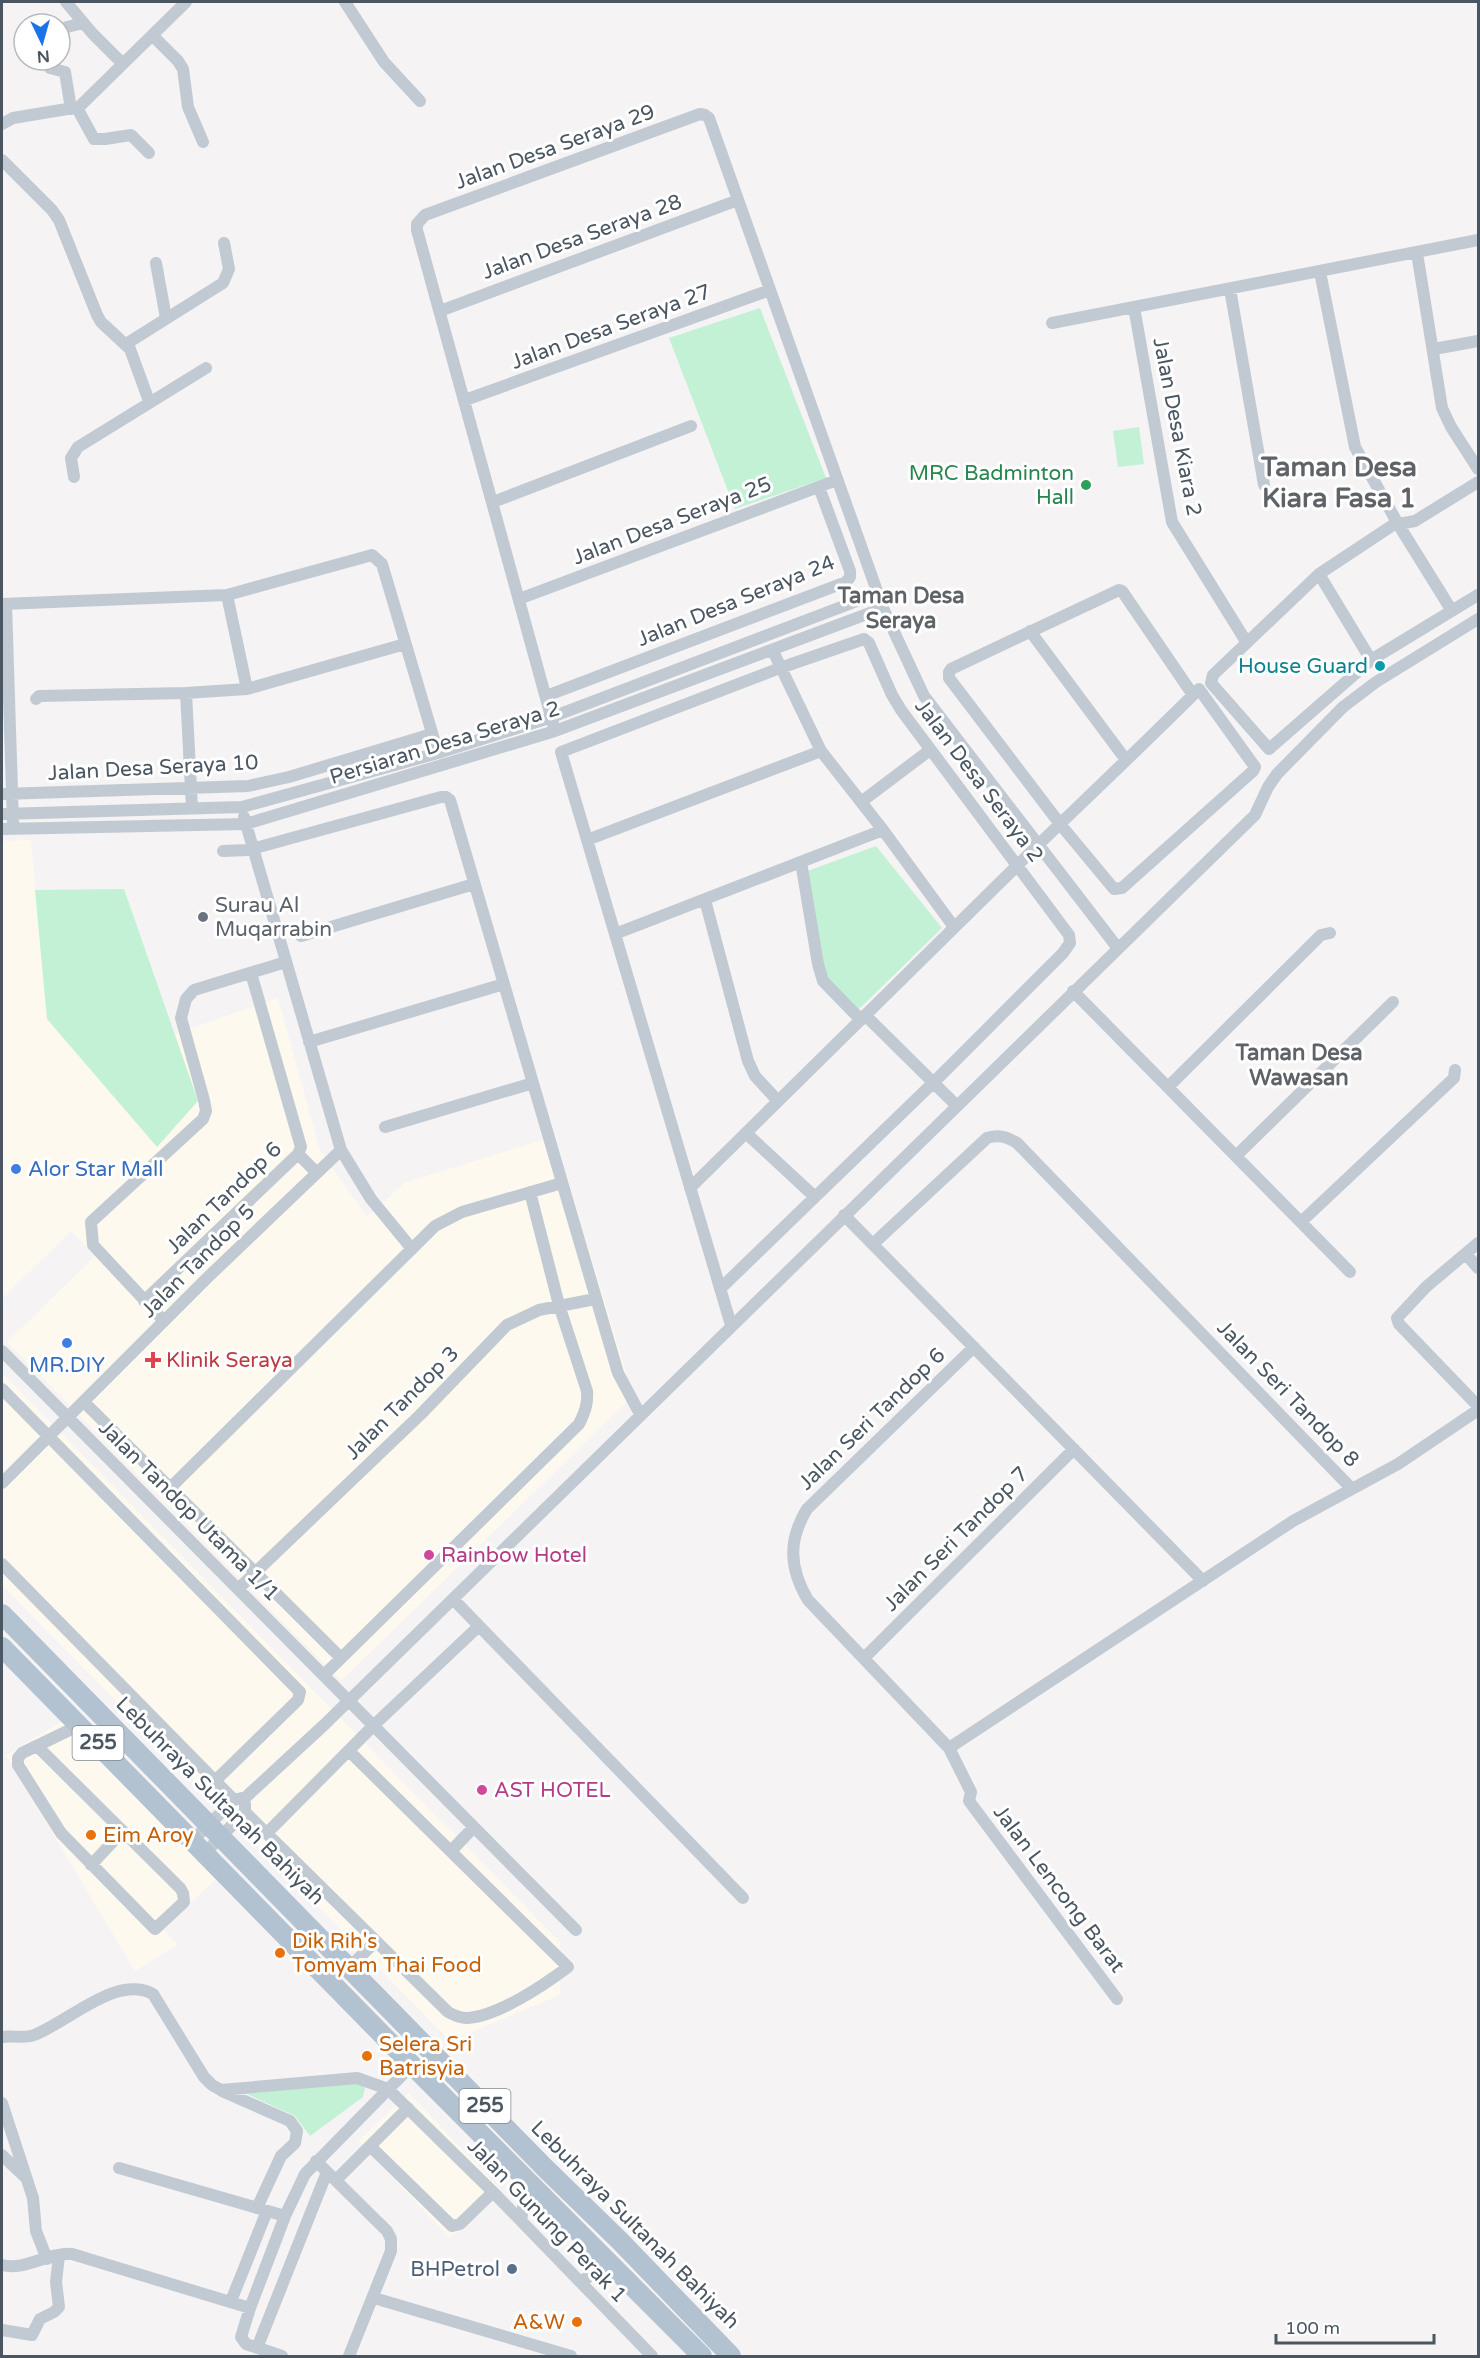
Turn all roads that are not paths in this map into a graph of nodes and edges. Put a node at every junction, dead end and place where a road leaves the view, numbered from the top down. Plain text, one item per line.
1 (186, 2) edge
2 (345, 2) edge
3 (72, 4) edge
4 (83, 23) junction
5 (72, 26) edge
6 (153, 36) junction
7 (123, 64) junction
8 (65, 72) edge
9 (420, 101) dead end
10 (74, 109) junction
11 (2, 124) edge
12 (204, 142) dead end
13 (149, 153) dead end
14 (2, 160) edge
15 (738, 200) junction
16 (1479, 240) edge
17 (224, 243) dead end
18 (1417, 253) junction
19 (156, 263) dead end
20 (1320, 272) junction
21 (1230, 289) junction
22 (770, 290) junction
23 (1134, 307) junction
24 (440, 310) junction
25 (166, 318) junction
26 (1052, 323) dead end
27 (1479, 341) edge
28 (126, 344) junction
29 (1434, 350) junction
30 (207, 368) dead end
31 (465, 400) junction
32 (149, 401) junction
33 (691, 426) dead end
34 (1479, 469) edge
35 (74, 477) dead end
36 (837, 480) junction
37 (1479, 482) edge
38 (1264, 484) dead end
39 (819, 487) junction
40 (493, 502) junction
41 (1398, 524) junction
42 (1319, 574) junction
43 (878, 593) junction
44 (227, 595) junction
45 (1479, 595) edge
46 (519, 599) junction
47 (4, 604) edge
48 (883, 609) junction
49 (1452, 611) junction
50 (1479, 620) edge
51 (1030, 631) junction
52 (1247, 643) junction
53 (405, 644) junction
54 (773, 651) junction
55 (1371, 660) junction
56 (780, 668) junction
57 (247, 689) junction
58 (186, 693) junction
59 (1193, 695) junction
60 (546, 696) junction
61 (5, 697) edge
62 (36, 699) dead end
63 (552, 717) junction
64 (555, 731) junction
65 (432, 734) junction
66 (930, 750) junction
67 (821, 751) junction
68 (438, 753) junction
69 (1126, 760) junction
70 (191, 789) junction
71 (7, 794) edge
72 (861, 802) junction
73 (242, 807) junction
74 (192, 808) junction
75 (7, 814) edge
76 (246, 824) junction
77 (1060, 824) junction
78 (7, 829) edge
79 (883, 830) junction
80 (587, 840) junction
81 (1038, 845) junction
82 (253, 849) junction
83 (223, 851) dead end
84 (801, 862) junction
85 (1018, 865) junction
86 (474, 884) junction
87 (705, 900) junction
88 (954, 927) junction
89 (1330, 933) dead end
90 (615, 934) junction
91 (301, 936) dead end
92 (1117, 947) junction
93 (286, 962) junction
94 (251, 973) junction
95 (504, 984) junction
96 (1073, 991) junction
97 (1393, 1002) dead end
98 (863, 1018) junction
99 (309, 1042) junction
100 (1455, 1070) dead end
101 (533, 1083) junction
102 (933, 1083) junction
103 (1168, 1087) junction
104 (778, 1101) junction
105 (956, 1106) junction
106 (385, 1127) dead end
107 (746, 1133) junction
108 (341, 1150) junction
109 (298, 1154) junction
110 (1236, 1156) junction
111 (316, 1172) junction
112 (562, 1183) junction
113 (690, 1188) junction
114 (530, 1191) junction
115 (815, 1197) junction
116 (844, 1215) junction
117 (1300, 1222) junction
118 (1479, 1243) edge
119 (873, 1244) junction
120 (412, 1249) junction
121 (1466, 1254) junction
122 (1479, 1268) edge
123 (1350, 1272) dead end
124 (720, 1290) junction
125 (596, 1299) junction
126 (144, 1301) junction
127 (559, 1305) junction
128 (164, 1321) junction
129 (731, 1325) junction
130 (974, 1347) junction
131 (2, 1351) edge
132 (2, 1389) edge
133 (84, 1402) junction
134 (1479, 1406) edge
135 (1479, 1410) edge
136 (640, 1414) junction
137 (67, 1418) junction
138 (48, 1437) junction
139 (1074, 1449) junction
140 (2, 1483) edge
141 (170, 1488) junction
142 (1352, 1489) junction
143 (2, 1564) edge
144 (256, 1572) junction
145 (1203, 1581) junction
146 (239, 1588) junction
147 (453, 1599) junction
148 (2, 1614) edge
149 (479, 1626) junction
150 (2, 1647) edge
151 (341, 1658) junction
152 (864, 1658) junction
153 (324, 1675) junction
154 (349, 1700) junction
155 (80, 1725) junction
156 (374, 1726) junction
157 (37, 1746) junction
158 (949, 1748) junction
159 (349, 1751) junction
160 (215, 1781) junction
161 (969, 1801) joint
162 (230, 1819) junction
163 (474, 1827) junction
164 (123, 1831) junction
165 (267, 1833) junction
166 (199, 1846) junction
167 (451, 1851) junction
168 (91, 1865) junction
169 (742, 1898) dead end
170 (576, 1930) dead end
171 (376, 1941) junction
172 (350, 1967) junction
173 (1117, 2000) dead end
174 (2, 2037) edge
175 (412, 2065) junction
176 (388, 2089) junction
177 (221, 2090) junction
178 (2, 2103) edge
179 (408, 2108) junction
180 (370, 2146) junction
181 (2, 2155) edge
182 (316, 2162) junction
183 (119, 2168) dead end
184 (332, 2176) junction
185 (25, 2177) junction
186 (527, 2181) junction
187 (493, 2192) junction
188 (578, 2200) junction
189 (262, 2210) junction
190 (285, 2216) junction
191 (562, 2216) junction
192 (597, 2218) junction
193 (521, 2221) junction
194 (580, 2234) junction
195 (59, 2255) junction
196 (47, 2259) junction
197 (610, 2264) junction
198 (2, 2265) edge
199 (580, 2282) junction
200 (374, 2298) junction
201 (231, 2301) junction
202 (250, 2308) junction
203 (2, 2330) edge
204 (257, 2348) junction
205 (282, 2356) edge
206 (349, 2356) edge
207 (571, 2356) edge
208 (652, 2356) edge
209 (702, 2356) edge
210 (730, 2356) edge

1 - 6 street
2 - 9 street
3 - 4 street
4 - 5 street
4 - 7 street
6 - 7 street
6 - 12 street
7 - 10 street
8 - 10 street
10 - 11 street
10 - 13 street
14 - 28 street
15 - 22 street
15 - 24 street, Jalan Desa Seraya 28
15 - 24 street, Jalan Desa Seraya 29
16 - 18 street
17 - 25 street
18 - 20 street
18 - 29 street
19 - 25 street
20 - 21 street
20 - 41 street
21 - 23 street
21 - 38 street
22 - 31 street, Jalan Desa Seraya 27
22 - 36 street
23 - 26 street
23 - 52 street, Jalan Desa Kiara 2
24 - 31 street
25 - 28 street
27 - 29 street
28 - 32 street
29 - 34 street
30 - 32 street
31 - 40 street
32 - 35 street
33 - 40 street
36 - 39 street, Jalan Desa Seraya 25
36 - 43 street
37 - 41 street
39 - 46 street, Jalan Desa Seraya 25
39 - 60 street, Jalan Desa Seraya 24
40 - 46 street
41 - 42 street
41 - 49 street
42 - 52 street
42 - 55 street
43 - 48 street
43 - 63 street, Persiaran Desa Seraya 2
44 - 47 street
44 - 53 street
44 - 57 street
45 - 49 street
46 - 60 street
47 - 61 street
48 - 54 street, Persiaran Desa Seraya 2
48 - 81 street
49 - 55 street
50 - 92 street
51 - 59 street
51 - 69 street
51 - 77 street
52 - 55 street
53 - 57 street
53 - 65 street
54 - 56 street
54 - 64 street, Persiaran Desa Seraya 2
56 - 66 street, Jalan Desa Seraya 2
56 - 67 street
56 - 80 street
57 - 58 street
58 - 62 street
58 - 70 street
59 - 69 street
59 - 77 street
60 - 63 street
61 - 71 street
63 - 64 street
63 - 68 street, Persiaran Desa Seraya 2
64 - 76 street, Persiaran Desa Seraya 2
65 - 68 street
65 - 70 street, Jalan Desa Seraya 10
66 - 72 street
66 - 85 street, Jalan Desa Seraya 2
67 - 72 street
67 - 80 street
68 - 73 street, Persiaran Desa Seraya 2
69 - 77 street
70 - 71 street, Jalan Desa Seraya 10
70 - 74 street
71 - 75 street
72 - 79 street
73 - 74 street, Persiaran Desa Seraya 2
73 - 76 street
74 - 75 street, Persiaran Desa Seraya 2
75 - 78 street
76 - 78 street, Persiaran Desa Seraya 2
76 - 82 street
77 - 81 street
79 - 84 street
79 - 88 street
80 - 90 street
81 - 85 street
81 - 92 street
82 - 83 street
82 - 86 street
82 - 93 street
84 - 87 street
84 - 98 street
85 - 88 street
85 - 102 street, Jalan Desa Seraya 2
86 - 91 street
86 - 95 street
87 - 90 street
87 - 104 street
88 - 98 street
89 - 103 street
90 - 113 street
92 - 96 street
93 - 94 street
93 - 99 street
94 - 109 street, Jalan Tandop 6
94 - 126 street
95 - 99 street
95 - 101 street
96 - 103 street
96 - 105 street
97 - 110 street
98 - 102 street
98 - 104 street
99 - 108 street
100 - 117 street
101 - 106 street
101 - 112 street
102 - 105 street
102 - 115 street
103 - 110 street
104 - 107 street
105 - 116 street
107 - 113 street
107 - 115 street
108 - 111 street, Jalan Tandop 5
108 - 120 street
109 - 111 street
109 - 126 street, Jalan Tandop 6
110 - 117 street
111 - 128 street, Jalan Tandop 5
112 - 114 street
112 - 125 street
113 - 124 street
114 - 120 street
114 - 127 street
115 - 124 street
116 - 119 street
116 - 129 street
117 - 123 street
118 - 121 street
119 - 130 street
119 - 142 street, Jalan Seri Tandop 8
120 - 141 street
121 - 122 street
121 - 134 street
124 - 129 street
125 - 127 street, Jalan Tandop 3
125 - 136 street
126 - 128 street
127 - 144 street, Jalan Tandop 3
127 - 151 street
128 - 133 street, Jalan Tandop 5
129 - 136 street
130 - 139 street
130 - 152 street, Jalan Seri Tandop 6
131 - 137 street, Jalan Tandop Utama 1/1
132 - 138 street
133 - 137 street, Jalan Tandop 5
133 - 141 street
135 - 142 street
136 - 147 street
137 - 138 street, Jalan Tandop 5
137 - 146 street, Jalan Tandop Utama 1/1
138 - 140 street, Jalan Tandop 5
138 - 160 street
139 - 145 street
139 - 152 street, Jalan Seri Tandop 7
141 - 144 street
142 - 145 street, Jalan Seri Tandop 8
143 - 160 street
144 - 146 street, Jalan Tandop 3
144 - 151 street
145 - 158 street, Jalan Seri Tandop 8
146 - 153 street, Jalan Tandop Utama 1/1
147 - 149 street
147 - 154 street
148 - 162 main road, Lebuhraya Sultanah Bahiyah / 255
149 - 156 street
149 - 169 street
150 - 155 main road, 255
151 - 153 street
152 - 158 street, Jalan Seri Tandop 6
153 - 154 street, Jalan Tandop Utama 1/1
154 - 156 street, Jalan Tandop Utama 1/1
154 - 162 street
155 - 157 street
155 - 166 main road, 255
156 - 159 street
156 - 163 street, Jalan Tandop Utama 1/1
157 - 164 street
157 - 168 street
158 - 161 street, Jalan Seri Tandop 6
159 - 165 street
159 - 167 street
160 - 162 street
161 - 173 street, Jalan Lencong Barat
162 - 165 street
162 - 166 street
162 - 166 street
162 - 172 main road, Lebuhraya Sultanah Bahiyah / 255
163 - 167 street
163 - 170 street, Jalan Tandop Utama 1/1
164 - 168 street
164 - 168 street
165 - 171 street
166 - 175 main road, 255
167 - 171 street
171 - 172 street
172 - 188 main road, Lebuhraya Sultanah Bahiyah / 255
174 - 177 street
175 - 176 street
175 - 186 main road, 255
176 - 177 street
176 - 179 street, Jalan Gunung Perak 1
176 - 182 street
177 - 189 street
178 - 185 street
179 - 180 street
179 - 187 street, Jalan Gunung Perak 1
180 - 184 street
180 - 187 street
181 - 185 street
182 - 184 street
182 - 190 street
183 - 189 street
184 - 200 street
184 - 204 street
185 - 196 street
186 - 191 main road, 255
186 - 193 street
187 - 193 street, Jalan Gunung Perak 1
188 - 191 main road
188 - 192 main road, Lebuhraya Sultanah Bahiyah / 255
189 - 190 street
189 - 201 street
190 - 202 street
191 - 194 main road, 255
192 - 194 main road
192 - 210 main road, Lebuhraya Sultanah Bahiyah / 255
193 - 199 street, Jalan Gunung Perak 1
194 - 197 main road, 255
195 - 196 street
195 - 201 street
195 - 203 street
196 - 198 street
197 - 199 street
197 - 209 main road, 255
199 - 208 street, Jalan Gunung Perak 1
200 - 206 street
200 - 207 street
201 - 202 street
202 - 204 street
204 - 205 street

